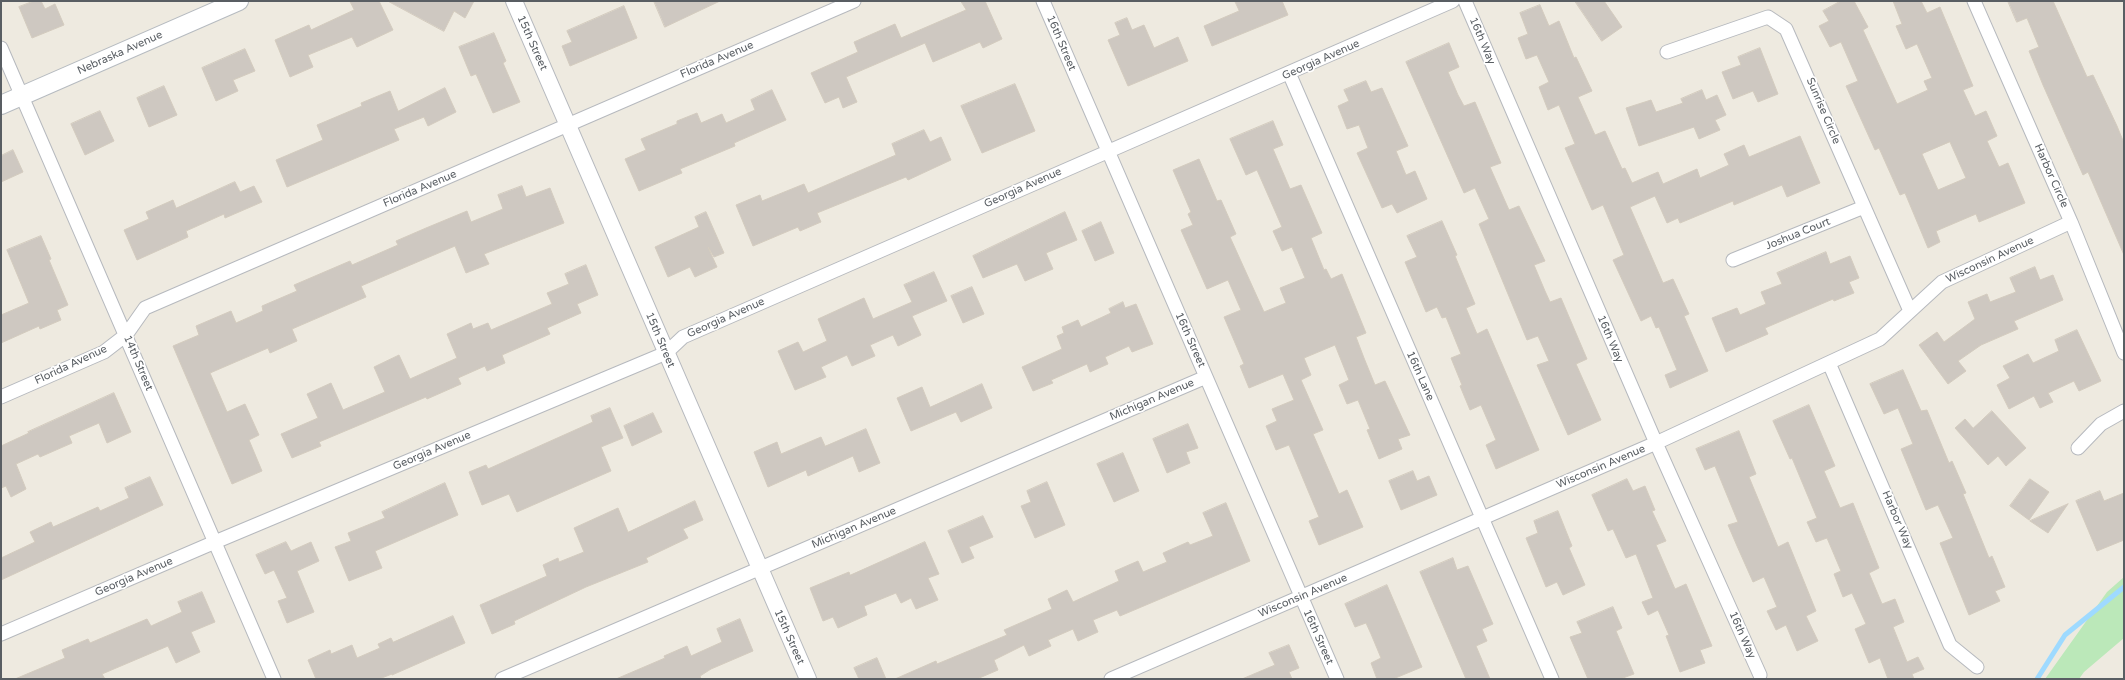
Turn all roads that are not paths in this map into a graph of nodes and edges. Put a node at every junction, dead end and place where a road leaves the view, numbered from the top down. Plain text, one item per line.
1 (239, 1) edge
2 (514, 1) edge
3 (854, 1) edge
4 (1042, 1) edge
5 (1453, 1) edge
6 (1465, 1) edge
7 (1974, 1) edge
8 (1, 48) edge
9 (1667, 52) dead end
10 (1289, 73) junction
11 (22, 96) junction
12 (1, 105) edge
13 (569, 125) junction
14 (1107, 151) junction
15 (1864, 207) junction
16 (2071, 222) junction
17 (1732, 260) dead end
18 (1910, 311) junction
19 (126, 335) junction
20 (666, 353) junction
21 (2124, 354) edge
22 (1829, 363) junction
23 (1206, 377) junction
24 (1, 397) edge
25 (2124, 411) edge
26 (1656, 443) junction
27 (2078, 448) dead end
28 (1483, 518) junction
29 (215, 542) junction
30 (759, 570) junction
31 (1300, 597) junction
32 (1, 634) edge
33 (1977, 667) dead end
34 (1760, 675) dead end
35 (274, 679) edge
36 (502, 679) edge
37 (808, 679) edge
38 (1111, 679) edge
39 (1337, 679) edge
40 (1552, 679) edge

1 - 11 main road, Nebraska Avenue
2 - 13 street, 15th Street
3 - 13 street, Florida Avenue
4 - 14 street, 16th Street
5 - 10 street, Georgia Avenue
6 - 26 street, 16th Way
7 - 16 street, Harbor Circle
8 - 11 street, 14th Street
9 - 15 street, Sunrise Circle
10 - 14 street, Georgia Avenue
10 - 28 street, 16th Lane
11 - 12 main road, Nebraska Avenue
11 - 19 street, 14th Street
13 - 19 street, Florida Avenue
13 - 20 street, 15th Street
14 - 20 street, Georgia Avenue
14 - 23 street, 16th Street
15 - 17 street, Joshua Court
15 - 18 street, Sunrise Circle
16 - 18 street, Wisconsin Avenue
16 - 21 street, Harbor Circle
18 - 22 street, Wisconsin Avenue
19 - 24 street, Florida Avenue
19 - 29 street, 14th Street
20 - 29 street, Georgia Avenue
20 - 30 street, 15th Street
22 - 26 street, Wisconsin Avenue
22 - 33 street, Harbor Way
23 - 30 street, Michigan Avenue
23 - 31 street, 16th Street
25 - 27 street
26 - 28 street, Wisconsin Avenue
26 - 34 street, 16th Way
28 - 31 street, Wisconsin Avenue
28 - 40 street, 16th Lane
29 - 32 street, Georgia Avenue
29 - 35 street, 14th Street
30 - 36 street, Michigan Avenue
30 - 37 street, 15th Street
31 - 38 street, Wisconsin Avenue
31 - 39 street, 16th Street

